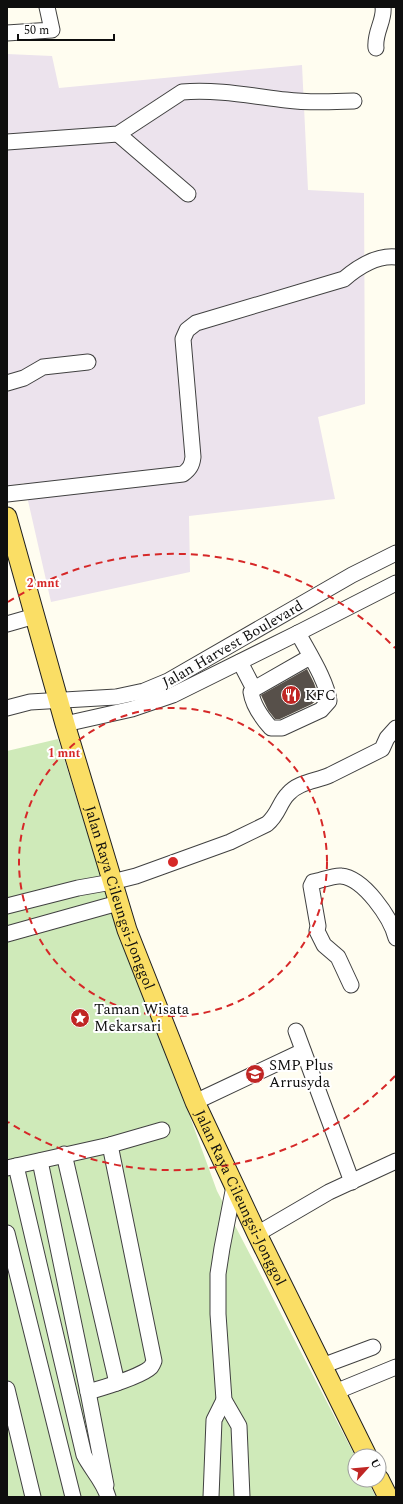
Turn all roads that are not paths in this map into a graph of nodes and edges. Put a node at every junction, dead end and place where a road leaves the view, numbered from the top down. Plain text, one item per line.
1 (47, 7) edge
2 (383, 7) edge
3 (7, 33) edge
4 (376, 48) dead end
5 (354, 101) dead end
6 (118, 134) junction
7 (7, 142) edge
8 (188, 194) dead end
9 (396, 257) edge
10 (88, 362) dead end
11 (7, 383) edge
12 (7, 494) edge
13 (7, 517) edge
14 (396, 553) edge
15 (341, 582) junction
16 (396, 583) edge
17 (353, 605) junction
18 (35, 616) junction
19 (7, 624) edge
20 (298, 633) junction
21 (310, 657) junction
22 (240, 662) junction
23 (254, 689) junction
24 (58, 700) junction
25 (7, 708) edge
26 (65, 724) junction
27 (396, 728) edge
28 (112, 882) junction
29 (118, 903) junction
30 (7, 906) edge
31 (7, 934) edge
32 (396, 935) edge
33 (351, 985) dead end
34 (296, 1031) dead end
35 (303, 1051) junction
36 (195, 1102) junction
37 (162, 1130) dead end
38 (110, 1145) junction
39 (64, 1154) junction
40 (40, 1161) junction
41 (396, 1161) edge
42 (11, 1167) edge
43 (352, 1182) junction
44 (234, 1186) junction
45 (7, 1233) edge
46 (257, 1234) junction
47 (36, 1251) junction
48 (10, 1258) edge
49 (373, 1347) dead end
50 (322, 1366) junction
51 (396, 1367) edge
52 (117, 1382) junction
53 (7, 1389) edge
54 (88, 1392) junction
55 (335, 1392) junction
56 (224, 1400) junction
57 (364, 1448) edge
58 (384, 1488) edge
59 (107, 1494) edge
60 (33, 1497) edge
61 (73, 1497) edge
62 (211, 1497) edge
63 (242, 1497) edge
64 (388, 1497) edge

1 - 3 street
2 - 4 street
5 - 6 street
6 - 7 street
6 - 8 street
9 - 12 street
10 - 11 street
13 - 18 main road, Jalan Raya Cileungsi-Jonggol
14 - 15 street, Jalan Harvest Boulevard
15 - 17 street
15 - 24 street, Jalan Harvest Boulevard
16 - 17 street, Jalan Harvest Boulevard
17 - 20 street, Jalan Harvest Boulevard
18 - 19 street
18 - 24 main road, Jalan Raya Cileungsi-Jonggol
20 - 21 street
20 - 22 street, Jalan Harvest Boulevard
21 - 23 street
21 - 23 street
22 - 23 street
22 - 26 street, Jalan Harvest Boulevard
24 - 25 street, Jalan Harvest Boulevard
24 - 26 main road, Jalan Raya Cileungsi-Jonggol
26 - 28 main road, Jalan Raya Cileungsi-Jonggol
27 - 28 street
28 - 29 main road, Jalan Raya Cileungsi-Jonggol
28 - 30 street
29 - 31 street
29 - 36 main road, Jalan Raya Cileungsi-Jonggol
32 - 33 street
34 - 35 street
35 - 36 street
35 - 43 street
36 - 44 main road, Jalan Raya Cileungsi-Jonggol
37 - 38 street
38 - 39 street
38 - 52 street
39 - 40 street
39 - 52 street
40 - 42 street
40 - 54 street
41 - 43 street
42 - 47 street
43 - 46 street
44 - 46 main road, Jalan Raya Cileungsi-Jonggol
44 - 56 street
45 - 48 street
46 - 50 main road, Jalan Raya Cileungsi-Jonggol
47 - 48 street
47 - 59 street
48 - 61 street
49 - 50 street
50 - 55 main road, Jalan Raya Cileungsi-Jonggol
51 - 55 street
52 - 54 street
53 - 60 street
54 - 59 street
55 - 57 main road, Jalan Raya Cileungsi-Jonggol
56 - 62 street
56 - 63 street
58 - 64 main road

